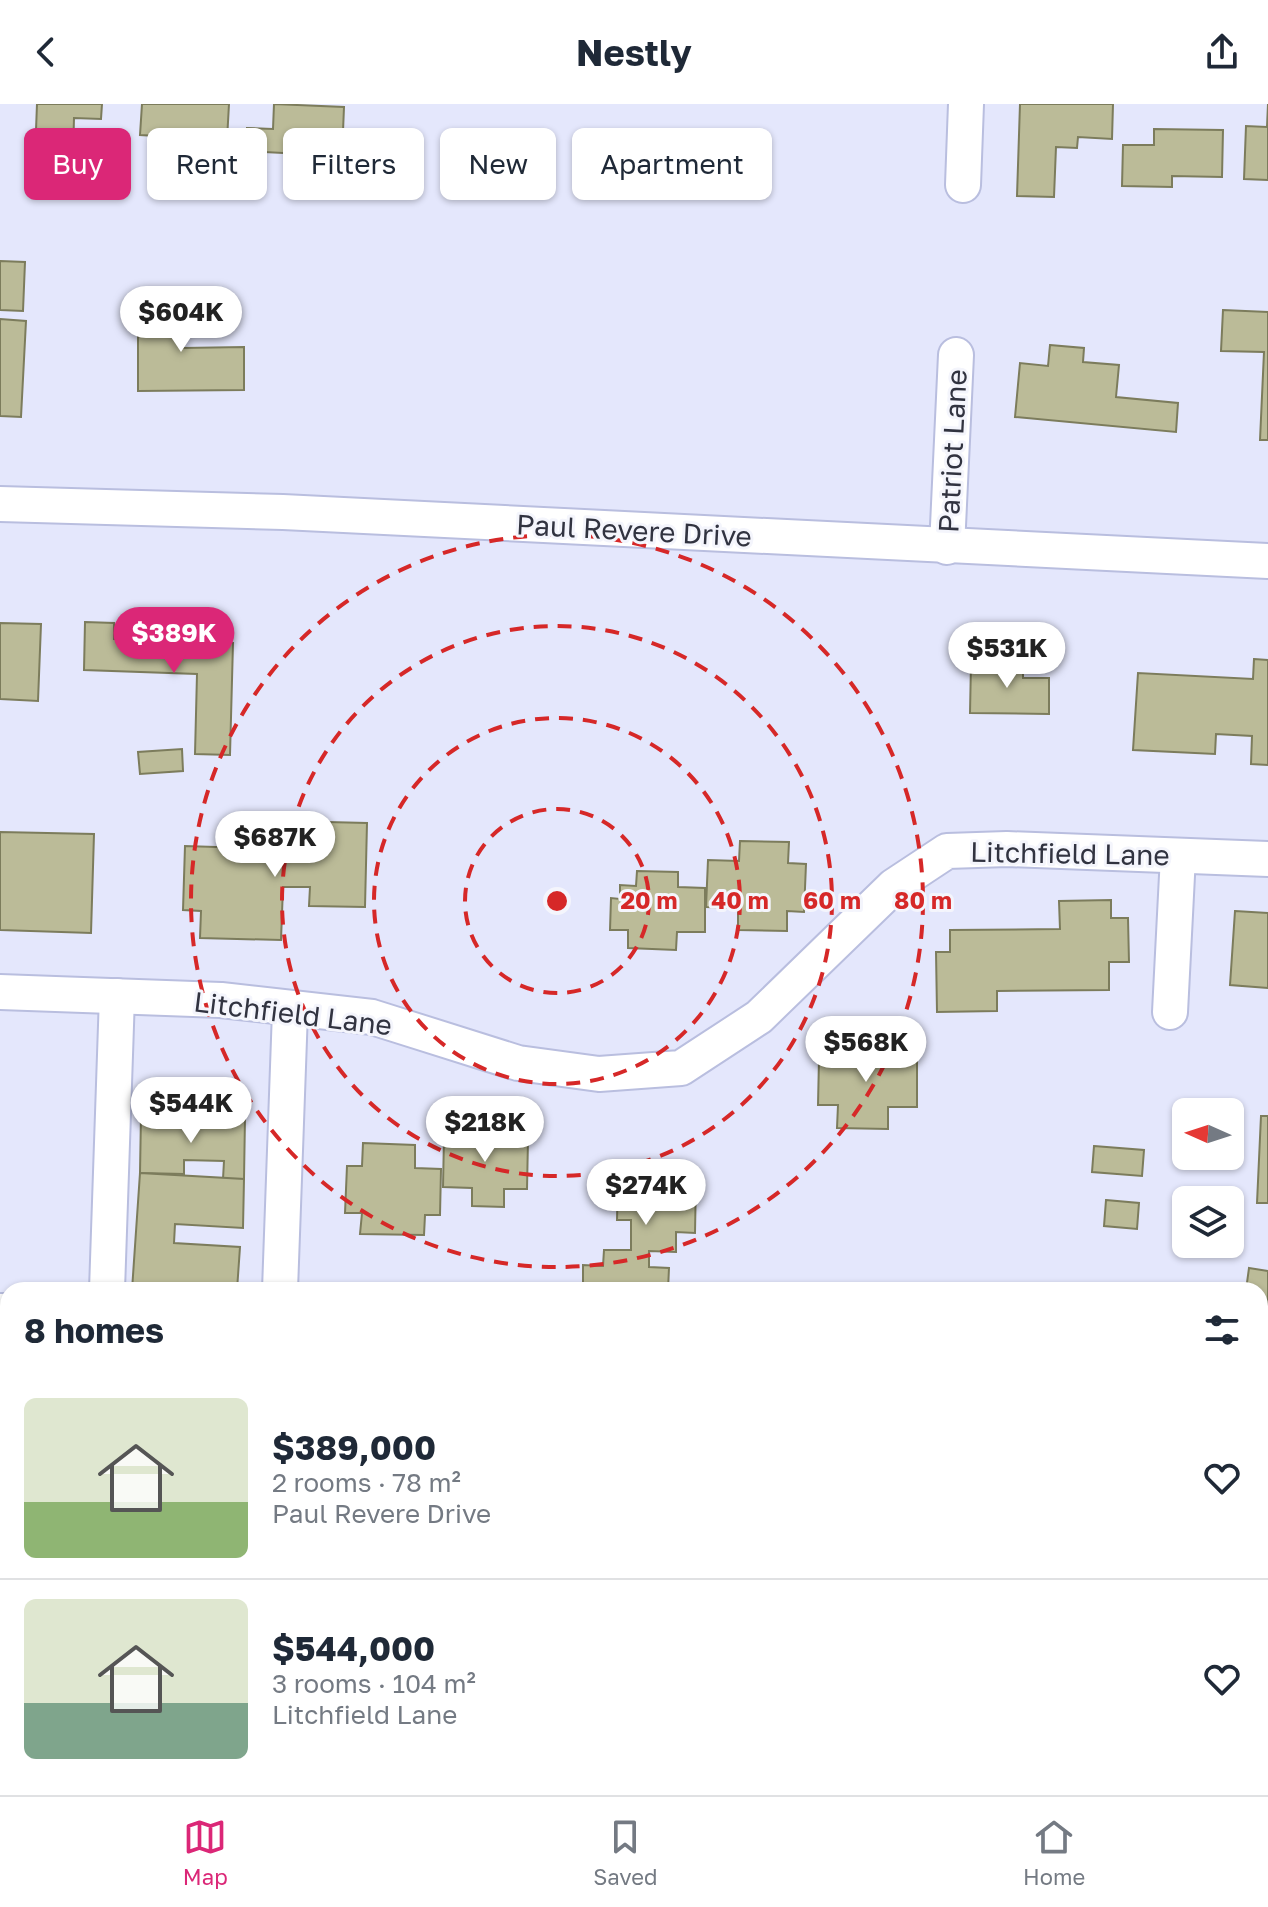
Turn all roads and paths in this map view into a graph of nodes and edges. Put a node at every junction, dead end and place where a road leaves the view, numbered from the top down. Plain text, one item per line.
1 (966, 104) edge
2 (963, 185) dead end
3 (956, 355) dead end
4 (0, 504) edge
5 (947, 547) junction
6 (1268, 561) edge
7 (1178, 856) junction
8 (1268, 859) edge
9 (0, 992) edge
10 (117, 996) junction
11 (290, 1011) junction
12 (1170, 1012) dead end
13 (107, 1282) edge
14 (280, 1282) edge

1 - 2 street
3 - 5 street, Patriot Lane
4 - 5 street, Paul Revere Drive
5 - 6 street, Paul Revere Drive
7 - 8 street, Litchfield Lane
7 - 11 street, Litchfield Lane
7 - 12 street
9 - 10 street, Litchfield Lane
10 - 11 street, Litchfield Lane
10 - 13 street
11 - 14 street

